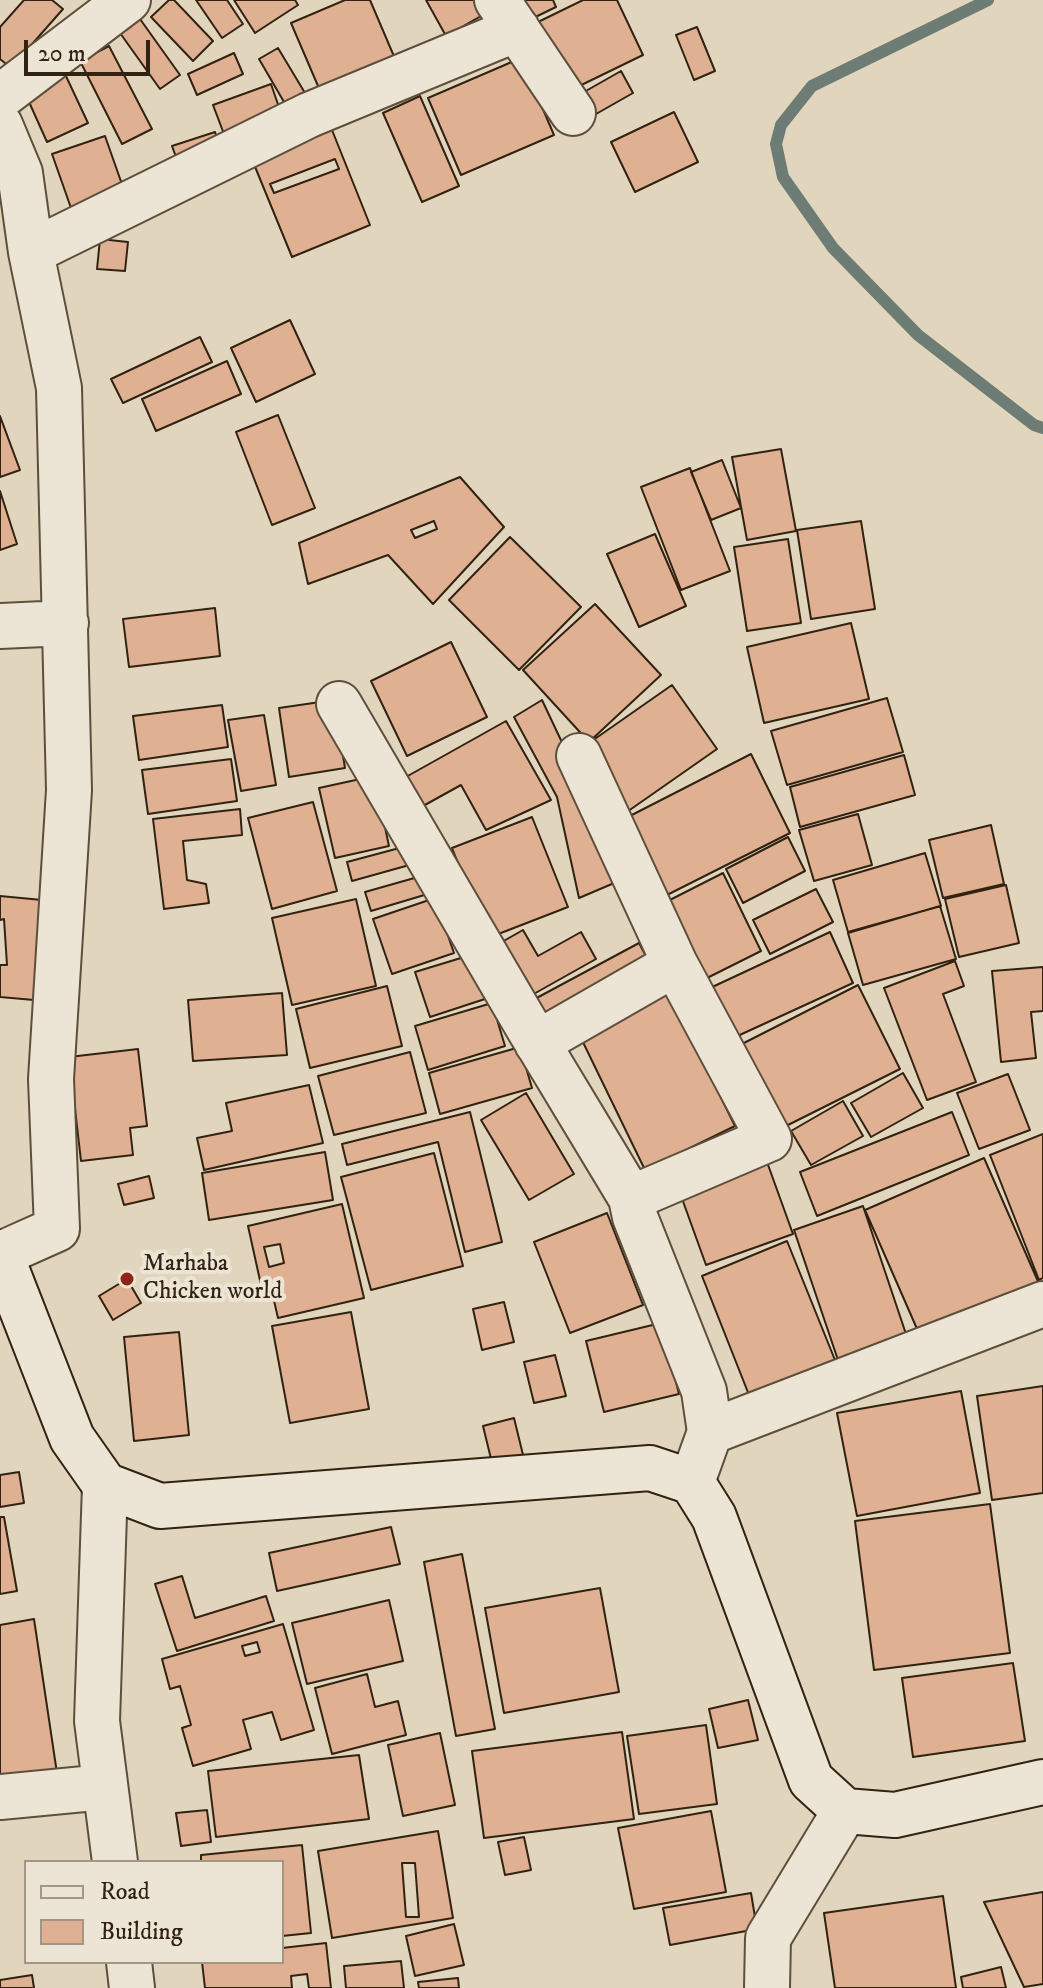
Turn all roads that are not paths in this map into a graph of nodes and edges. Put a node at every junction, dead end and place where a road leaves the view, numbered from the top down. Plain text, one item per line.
1 (128, 0) edge
2 (507, 14) edge
3 (0, 97) edge
4 (573, 113) dead end
5 (0, 125) edge
6 (31, 252) junction
7 (66, 623) junction
8 (0, 626) edge
9 (339, 704) dead end
10 (579, 756) dead end
11 (675, 964) junction
12 (537, 1043) junction
13 (631, 1198) junction
14 (1, 1253) edge
15 (1043, 1304) edge
16 (710, 1432) junction
17 (692, 1482) junction
18 (105, 1485) junction
19 (1043, 1782) edge
20 (105, 1787) junction
21 (0, 1797) edge
22 (845, 1811) junction
23 (115, 1860) edge
24 (129, 1964) edge
25 (132, 1988) edge
26 (767, 1988) edge

1 - 3 street
2 - 4 street
2 - 6 street
5 - 6 street
6 - 7 street
7 - 8 street
7 - 14 street
9 - 12 street
10 - 11 street
11 - 12 street
11 - 13 street
12 - 13 street
13 - 16 street
14 - 18 street
15 - 16 street
16 - 17 street
17 - 18 street
17 - 22 street
18 - 20 street
19 - 22 street
20 - 21 street
20 - 23 street
22 - 26 street
24 - 25 street

